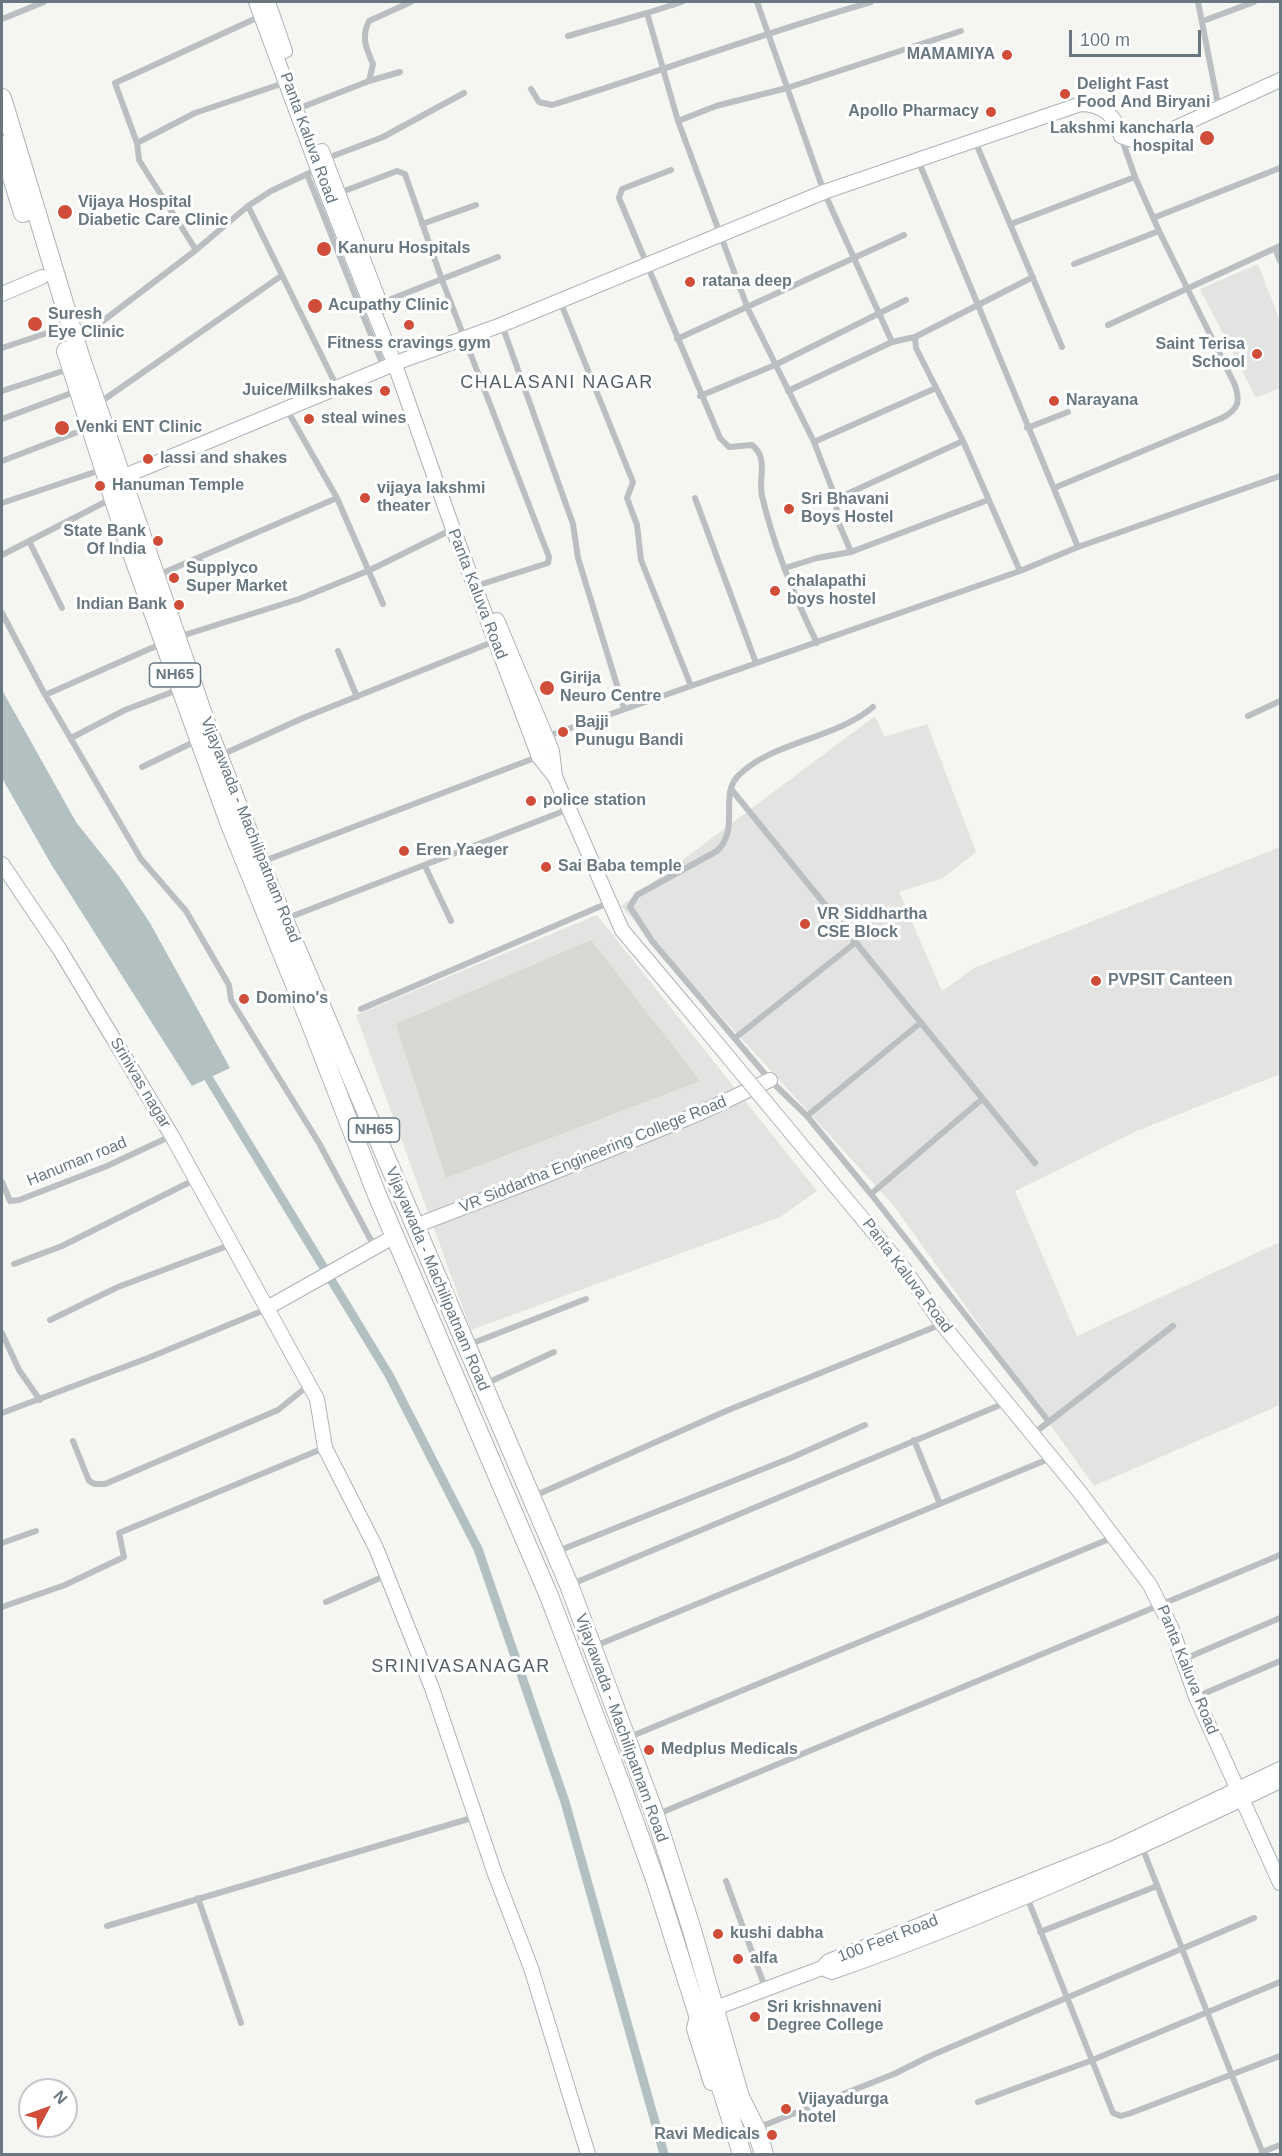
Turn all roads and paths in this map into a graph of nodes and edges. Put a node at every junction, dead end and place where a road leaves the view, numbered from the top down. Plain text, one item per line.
1 (44, 2) edge
2 (256, 2) edge
3 (411, 2) edge
4 (682, 2) edge
5 (757, 2) edge
6 (871, 2) edge
7 (1198, 2) edge
8 (1254, 2) edge
9 (266, 8) edge
10 (647, 13) junction
11 (2, 19) edge
12 (1203, 21) junction
13 (961, 31) dead end
14 (768, 32) junction
15 (568, 36) dead end
16 (666, 69) junction
17 (400, 72) dead end
18 (1281, 80) edge
19 (369, 81) junction
20 (288, 82) junction
21 (787, 88) junction
22 (531, 89) dead end
23 (464, 93) dead end
24 (2, 98) edge
25 (305, 106) junction
26 (1219, 109) junction
27 (678, 121) junction
28 (1121, 136) junction
29 (975, 141) junction
30 (137, 143) junction
31 (2, 145) edge
32 (918, 160) junction
33 (317, 167) junction
34 (1281, 168) edge
35 (671, 170) dead end
36 (1135, 177) junction
37 (825, 192) junction
38 (339, 193) junction
39 (248, 206) junction
40 (476, 206) dead end
41 (1153, 218) junction
42 (422, 224) junction
43 (1011, 224) junction
44 (1159, 231) junction
45 (722, 235) junction
46 (904, 235) dead end
47 (1278, 247) edge
48 (196, 250) junction
49 (498, 257) dead end
50 (856, 257) junction
51 (1281, 261) edge
52 (1074, 264) dead end
53 (646, 266) junction
54 (281, 276) junction
55 (42, 277) junction
56 (1033, 277) junction
57 (442, 280) junction
58 (1188, 290) junction
59 (2, 294) edge
60 (906, 300) dead end
61 (560, 301) junction
62 (380, 303) junction
63 (979, 304) junction
64 (748, 309) junction
65 (878, 313) junction
66 (501, 325) junction
67 (1108, 325) dead end
68 (59, 329) junction
69 (915, 337) junction
70 (465, 338) junction
71 (676, 339) junction
72 (75, 342) junction
73 (892, 342) junction
74 (1062, 347) dead end
75 (2, 348) edge
76 (394, 365) junction
77 (775, 365) junction
78 (71, 369) junction
79 (936, 388) junction
80 (338, 389) junction
81 (2, 391) edge
82 (78, 391) junction
83 (788, 391) junction
84 (700, 396) junction
85 (96, 405) junction
86 (287, 410) junction
87 (1068, 412) dead end
88 (2, 419) edge
89 (90, 427) junction
90 (1027, 428) junction
91 (963, 441) junction
92 (814, 442) junction
93 (2, 461) edge
94 (1281, 476) edge
95 (116, 481) junction
96 (1054, 488) junction
97 (337, 498) junction
98 (695, 498) dead end
99 (836, 498) junction
100 (988, 500) junction
101 (2, 503) edge
102 (453, 529) junction
103 (29, 541) junction
104 (1078, 547) junction
105 (851, 552) junction
106 (2, 555) edge
107 (199, 558) junction
108 (785, 568) junction
109 (370, 570) junction
110 (1020, 571) junction
111 (206, 574) dead end
112 (154, 576) junction
113 (482, 584) junction
114 (383, 604) dead end
115 (62, 608) dead end
116 (2, 613) edge
117 (169, 640) junction
118 (495, 641) junction
119 (817, 643) junction
120 (338, 651) dead end
121 (756, 663) junction
122 (691, 686) junction
123 (180, 689) junction
124 (45, 695) junction
125 (357, 697) junction
126 (1281, 701) edge
127 (873, 707) dead end
128 (624, 708) junction
129 (1248, 716) dead end
130 (71, 738) junction
131 (539, 738) junction
132 (198, 740) junction
133 (545, 754) junction
134 (219, 756) junction
135 (142, 767) dead end
136 (731, 789) junction
137 (569, 809) junction
138 (260, 863) junction
139 (2, 864) edge
140 (425, 866) junction
141 (608, 903) junction
142 (285, 919) junction
143 (451, 921) dead end
144 (855, 943) junction
145 (361, 1009) dead end
146 (919, 1024) junction
147 (735, 1038) junction
148 (770, 1080) junction
149 (981, 1100) junction
150 (807, 1116) junction
151 (172, 1136) junction
152 (1035, 1163) dead end
153 (194, 1180) junction
154 (2, 1182) edge
155 (871, 1194) junction
156 (415, 1226) junction
157 (395, 1236) junction
158 (231, 1245) junction
159 (375, 1247) junction
160 (14, 1264) dead end
161 (586, 1299) dead end
162 (267, 1308) junction
163 (50, 1320) dead end
164 (942, 1324) junction
165 (1173, 1326) dead end
166 (2, 1333) edge
167 (465, 1346) junction
168 (554, 1352) dead end
169 (310, 1384) junction
170 (482, 1386) junction
171 (40, 1400) junction
172 (1007, 1402) junction
173 (2, 1413) edge
174 (1049, 1422) junction
175 (865, 1425) dead end
176 (1032, 1435) junction
177 (914, 1440) junction
178 (73, 1441) dead end
179 (325, 1448) junction
180 (1051, 1458) junction
181 (531, 1498) junction
182 (940, 1504) junction
183 (36, 1531) dead end
184 (1114, 1537) junction
185 (2, 1543) edge
186 (555, 1552) junction
187 (1281, 1555) edge
188 (387, 1575) junction
189 (568, 1586) junction
190 (326, 1602) dead end
191 (1162, 1605) junction
192 (2, 1607) edge
193 (1281, 1618) edge
194 (591, 1647) junction
195 (1181, 1660) junction
196 (1281, 1661) edge
197 (1196, 1697) junction
198 (627, 1738) junction
199 (1281, 1769) edge
200 (1281, 1781) edge
201 (1242, 1793) junction
202 (655, 1815) junction
203 (476, 1817) junction
204 (1142, 1847) junction
205 (726, 1881) dead end
206 (1281, 1883) edge
207 (1157, 1887) junction
208 (1027, 1897) junction
209 (198, 1898) junction
210 (1254, 1918) dead end
211 (107, 1926) dead end
212 (691, 1927) junction
213 (671, 1930) junction
214 (1040, 1932) junction
215 (1181, 1949) junction
216 (822, 1968) junction
217 (1281, 1982) edge
218 (766, 1990) junction
219 (1066, 1999) junction
220 (705, 2012) junction
221 (1209, 2013) junction
222 (241, 2023) dead end
223 (1281, 2056) edge
224 (1090, 2061) junction
225 (1233, 2075) junction
226 (978, 2102) dead end
227 (756, 2129) junction
228 (1281, 2145) edge
229 (1263, 2153) edge
230 (588, 2154) edge
231 (735, 2154) edge
232 (742, 2154) edge
233 (764, 2154) edge

1 - 11 street
2 - 9 street, Panta Kaluva Road
3 - 19 street
4 - 10 street
5 - 14 street
6 - 14 street
7 - 12 street
8 - 12 street
9 - 20 street, Panta Kaluva Road
9 - 25 street, Panta Kaluva Road
9 - 30 street
10 - 15 street
10 - 16 street
12 - 26 street
13 - 21 street
14 - 16 street
14 - 21 street
16 - 22 street
16 - 27 street
17 - 19 street
18 - 26 street
19 - 25 street
20 - 30 street
20 - 33 street, Panta Kaluva Road
21 - 27 street
21 - 37 street
23 - 33 street
24 - 72 highway, Vijayawada - Machilipatnam Road / NH65
25 - 33 street, Panta Kaluva Road
26 - 28 street
27 - 45 street
28 - 29 street
28 - 36 street
29 - 32 street
29 - 43 street
30 - 48 street
31 - 55 highway, Vijayawada - Machilipatnam Road / NH65
32 - 37 street
32 - 63 street
33 - 38 street, Panta Kaluva Road
33 - 39 street
33 - 76 street, Panta Kaluva Road
34 - 41 street
35 - 53 street
36 - 41 street
36 - 43 street
37 - 45 street
37 - 50 street
38 - 42 street
38 - 62 street, Panta Kaluva Road
39 - 48 street
39 - 54 street
40 - 42 street
41 - 44 street
42 - 57 street
43 - 56 street
44 - 52 street
44 - 58 street
45 - 53 street
45 - 64 street
46 - 50 street
47 - 51 street
47 - 58 street
48 - 72 street
49 - 57 street
50 - 64 street
50 - 65 street
53 - 61 street
53 - 71 street
54 - 80 street
54 - 85 street
55 - 59 street
55 - 68 highway, Vijayawada - Machilipatnam Road / NH65
56 - 63 street
56 - 74 street
57 - 62 street
57 - 70 street
58 - 67 street
58 - 96 street
60 - 65 street
61 - 66 street
61 - 122 street
62 - 76 street, Panta Kaluva Road
63 - 69 street
63 - 90 street
64 - 71 street
64 - 77 street
65 - 73 street
65 - 77 street
66 - 70 street
66 - 128 street
68 - 75 street
68 - 78 highway, Vijayawada - Machilipatnam Road / NH65
69 - 73 street
69 - 79 street
70 - 76 street
70 - 113 street
71 - 84 street
72 - 85 highway, Vijayawada - Machilipatnam Road / NH65
73 - 83 street
76 - 80 street
76 - 102 street, Panta Kaluva Road
76 - 113 street, Panta Kaluva Road
77 - 83 street
77 - 84 street
78 - 81 street
78 - 82 highway, Vijayawada - Machilipatnam Road / NH65
79 - 91 street
79 - 92 street
80 - 86 street
82 - 88 street
82 - 89 highway, Vijayawada - Machilipatnam Road / NH65
83 - 92 street
84 - 108 street
85 - 95 highway, Vijayawada - Machilipatnam Road / NH65
86 - 95 street
86 - 97 street
87 - 90 street
89 - 93 street
89 - 95 highway, Vijayawada - Machilipatnam Road / NH65
90 - 96 street
91 - 99 street
91 - 100 street
92 - 99 street
94 - 104 street
95 - 101 street
95 - 103 street
95 - 112 highway, Vijayawada - Machilipatnam Road / NH65
95 - 117 highway, Vijayawada - Machilipatnam Road / NH65
96 - 104 street
97 - 107 street
97 - 109 street
98 - 121 street
99 - 105 street
100 - 105 street
100 - 110 street
102 - 109 street
102 - 118 street, Panta Kaluva Road
103 - 106 street
103 - 115 street
104 - 110 street
105 - 108 street
107 - 111 street
107 - 112 street
108 - 119 street
109 - 114 street
109 - 117 street
110 - 119 street
112 - 117 highway, Vijayawada - Machilipatnam Road / NH65
113 - 131 street, Panta Kaluva Road
116 - 124 street
117 - 123 highway, Vijayawada - Machilipatnam Road / NH65
117 - 124 street
117 - 134 highway, Vijayawada - Machilipatnam Road / NH65
118 - 125 street
118 - 131 street, Panta Kaluva Road
119 - 121 street
120 - 125 street
121 - 122 street
122 - 128 street
123 - 130 street
123 - 132 highway, Vijayawada - Machilipatnam Road / NH65
124 - 130 street
125 - 134 street
126 - 129 street
127 - 136 street
128 - 131 street
130 - 159 street
131 - 133 street, Panta Kaluva Road
132 - 135 street
132 - 157 highway, Vijayawada - Machilipatnam Road / NH65
133 - 137 street, Panta Kaluva Road
133 - 138 street
134 - 138 highway, Vijayawada - Machilipatnam Road / NH65
136 - 144 street
136 - 147 street
137 - 140 street
137 - 141 street, Panta Kaluva Road
138 - 142 highway, Vijayawada - Machilipatnam Road / NH65
139 - 151 street, Srinivas nagar
140 - 142 street
140 - 143 street
141 - 145 street
141 - 164 street, Panta Kaluva Road, bridge
142 - 156 highway, Vijayawada - Machilipatnam Road / NH65
144 - 146 street
144 - 147 street
146 - 149 street
146 - 150 street
147 - 148 street
148 - 150 street
148 - 156 street, VR Siddartha Engineering College Road
149 - 152 street
149 - 155 street
150 - 155 street
151 - 153 street, Srinivas nagar
151 - 154 street, Hanuman road
153 - 158 street, Srinivas nagar
153 - 160 street
155 - 174 street
156 - 167 highway, Vijayawada - Machilipatnam Road / NH65
157 - 159 street
157 - 213 highway, Vijayawada - Machilipatnam Road / NH65
158 - 162 street, Srinivas nagar
158 - 163 street
159 - 162 street
161 - 167 street
162 - 169 street, Srinivas nagar
162 - 171 street
164 - 172 street, Panta Kaluva Road
164 - 181 street
165 - 174 street
166 - 171 street
167 - 170 highway, Vijayawada - Machilipatnam Road / NH65
168 - 170 street
169 - 178 street
169 - 179 street, Srinivas nagar
170 - 181 highway, Vijayawada - Machilipatnam Road / NH65
171 - 173 street
172 - 176 street, Panta Kaluva Road
172 - 177 street
174 - 176 street
175 - 186 street
176 - 180 street, Panta Kaluva Road
177 - 182 street
177 - 189 street
179 - 188 street, Srinivas nagar
179 - 192 street
180 - 182 street
180 - 184 street, Panta Kaluva Road
181 - 186 highway, Vijayawada - Machilipatnam Road / NH65
182 - 194 street
183 - 185 street
184 - 191 street, Panta Kaluva Road
184 - 198 street
186 - 189 highway, Vijayawada - Machilipatnam Road / NH65
187 - 191 street
188 - 190 street
188 - 203 street, Srinivas nagar
189 - 194 highway, Vijayawada - Machilipatnam Road / NH65
191 - 195 street, Panta Kaluva Road
191 - 202 street
193 - 195 street
194 - 198 highway, Vijayawada - Machilipatnam Road / NH65
195 - 197 street, Panta Kaluva Road
196 - 197 street
197 - 201 street, Panta Kaluva Road
198 - 202 highway, Vijayawada - Machilipatnam Road / NH65
199 - 201 street, 100 Feet Road
200 - 201 street, 100 Feet Road
201 - 204 street, 100 Feet Road
201 - 206 street, Panta Kaluva Road
201 - 216 street, 100 Feet Road
202 - 212 highway, Vijayawada - Machilipatnam Road / NH65
203 - 209 street
203 - 230 street, Srinivas nagar
204 - 207 street
204 - 208 street, 100 Feet Road
205 - 218 street
207 - 214 street
207 - 215 street
208 - 214 street
208 - 216 street, 100 Feet Road
209 - 211 street
209 - 222 street
210 - 215 street
212 - 213 highway
212 - 220 highway, Vijayawada - Machilipatnam Road / NH65
213 - 220 highway, Vijayawada - Machilipatnam Road / NH65
214 - 219 street
215 - 219 street
215 - 221 street
216 - 218 street
217 - 221 street
218 - 220 street
219 - 224 street
219 - 227 street
220 - 227 highway, Vijayawada - Machilipatnam Road / NH65
220 - 231 street
220 - 232 highway, Vijayawada - Machilipatnam Road / NH65
221 - 224 street
221 - 225 street
223 - 225 street
224 - 225 street
224 - 226 street
225 - 229 street
227 - 233 highway, Vijayawada - Machilipatnam Road / NH65
228 - 229 street

